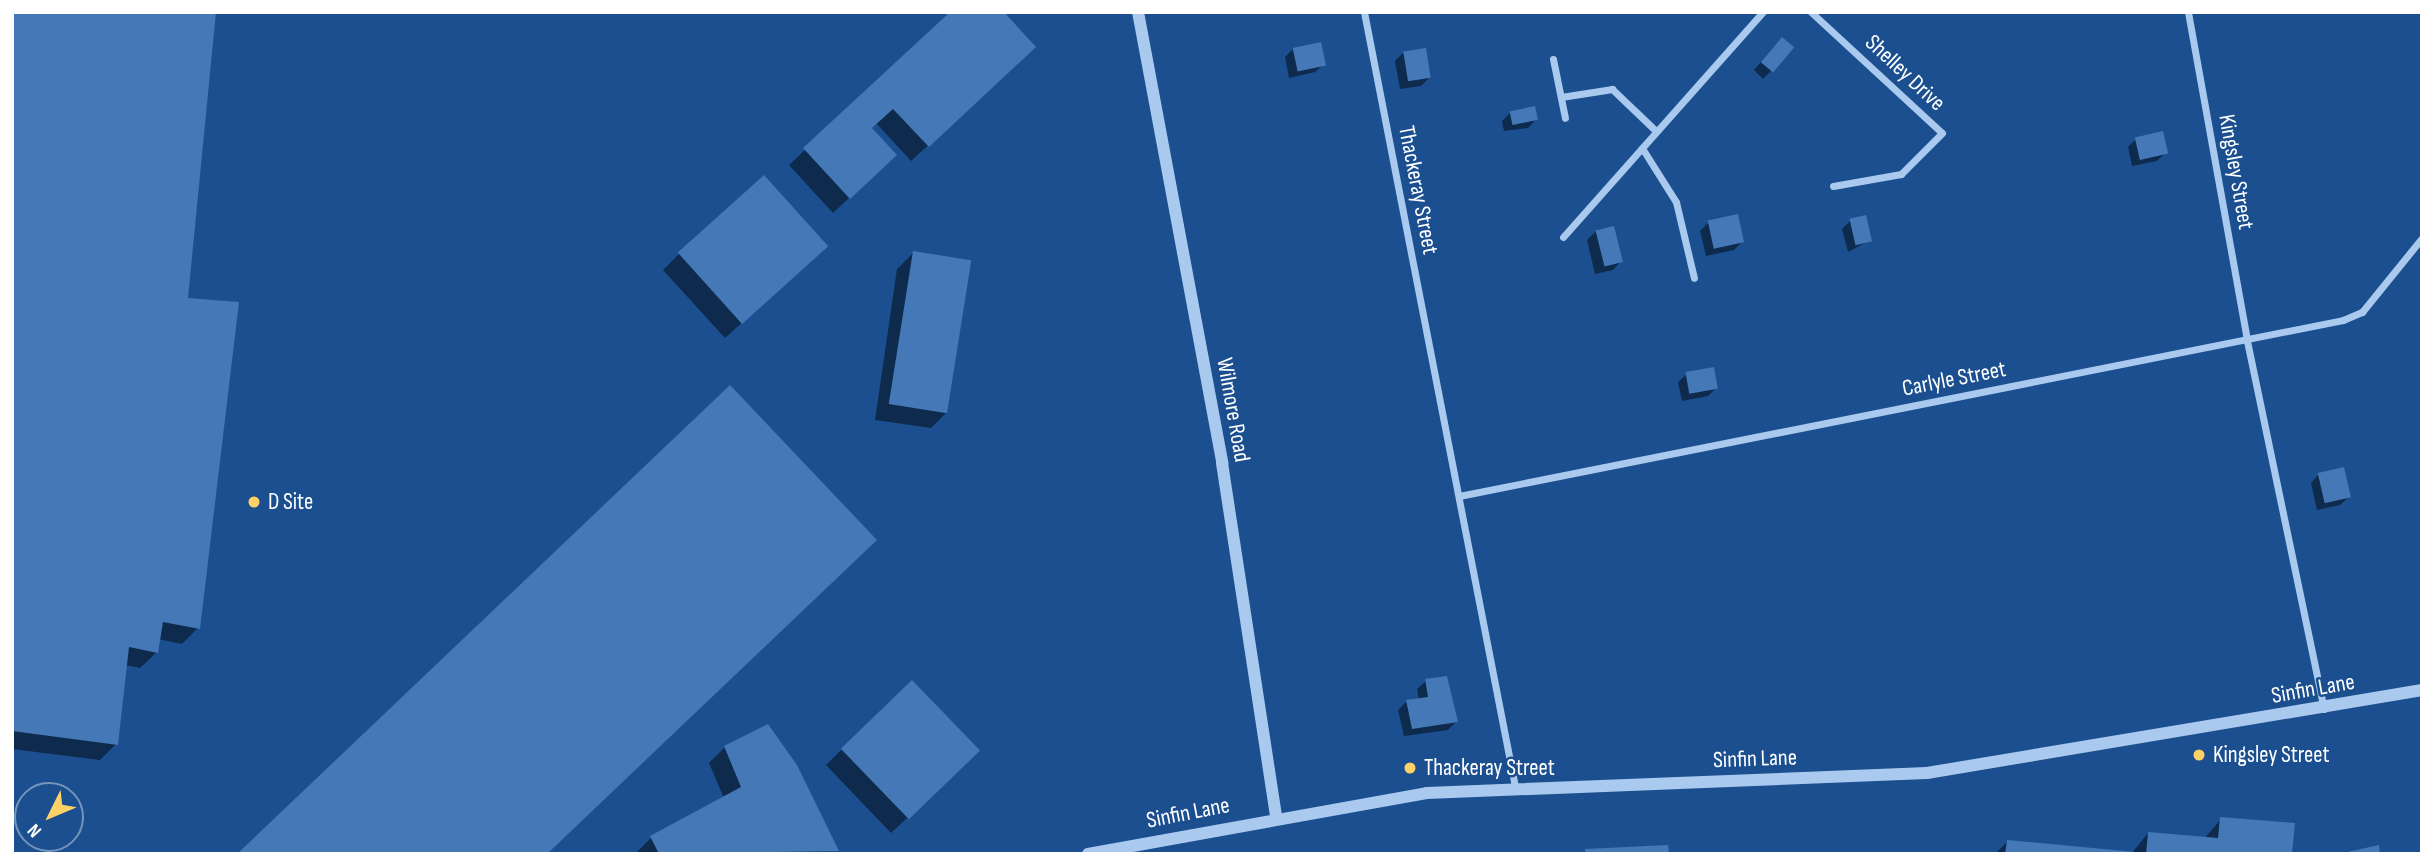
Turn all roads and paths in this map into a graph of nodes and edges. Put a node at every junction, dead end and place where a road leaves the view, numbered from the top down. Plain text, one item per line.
1 (1138, 12) edge
2 (1364, 12) edge
3 (1763, 12) edge
4 (1811, 12) edge
5 (2188, 12) edge
6 (1553, 59) dead end
7 (1561, 97) junction
8 (1565, 118) dead end
9 (1656, 131) junction
10 (1642, 148) junction
11 (1833, 186) dead end
12 (1563, 237) dead end
13 (2422, 238) edge
14 (1694, 278) dead end
15 (2247, 341) junction
16 (1459, 496) junction
17 (2422, 690) edge
18 (2324, 709) junction
19 (1515, 787) junction
20 (1276, 817) junction
21 (1088, 854) edge

1 - 20 street, Wilmore Road
2 - 16 street, Thackeray Street
3 - 9 street
4 - 11 street, Shelley Drive
5 - 15 street, Kingsley Street
6 - 7 street
7 - 8 street
7 - 9 street
9 - 10 street
10 - 12 street
10 - 14 street
13 - 15 street, Carlyle Street
15 - 16 street, Carlyle Street
15 - 18 street, Kingsley Street
16 - 19 street, Thackeray Street
17 - 18 street, Sinfin Lane
18 - 19 street, Sinfin Lane
19 - 20 street, Sinfin Lane
20 - 21 street, Sinfin Lane

